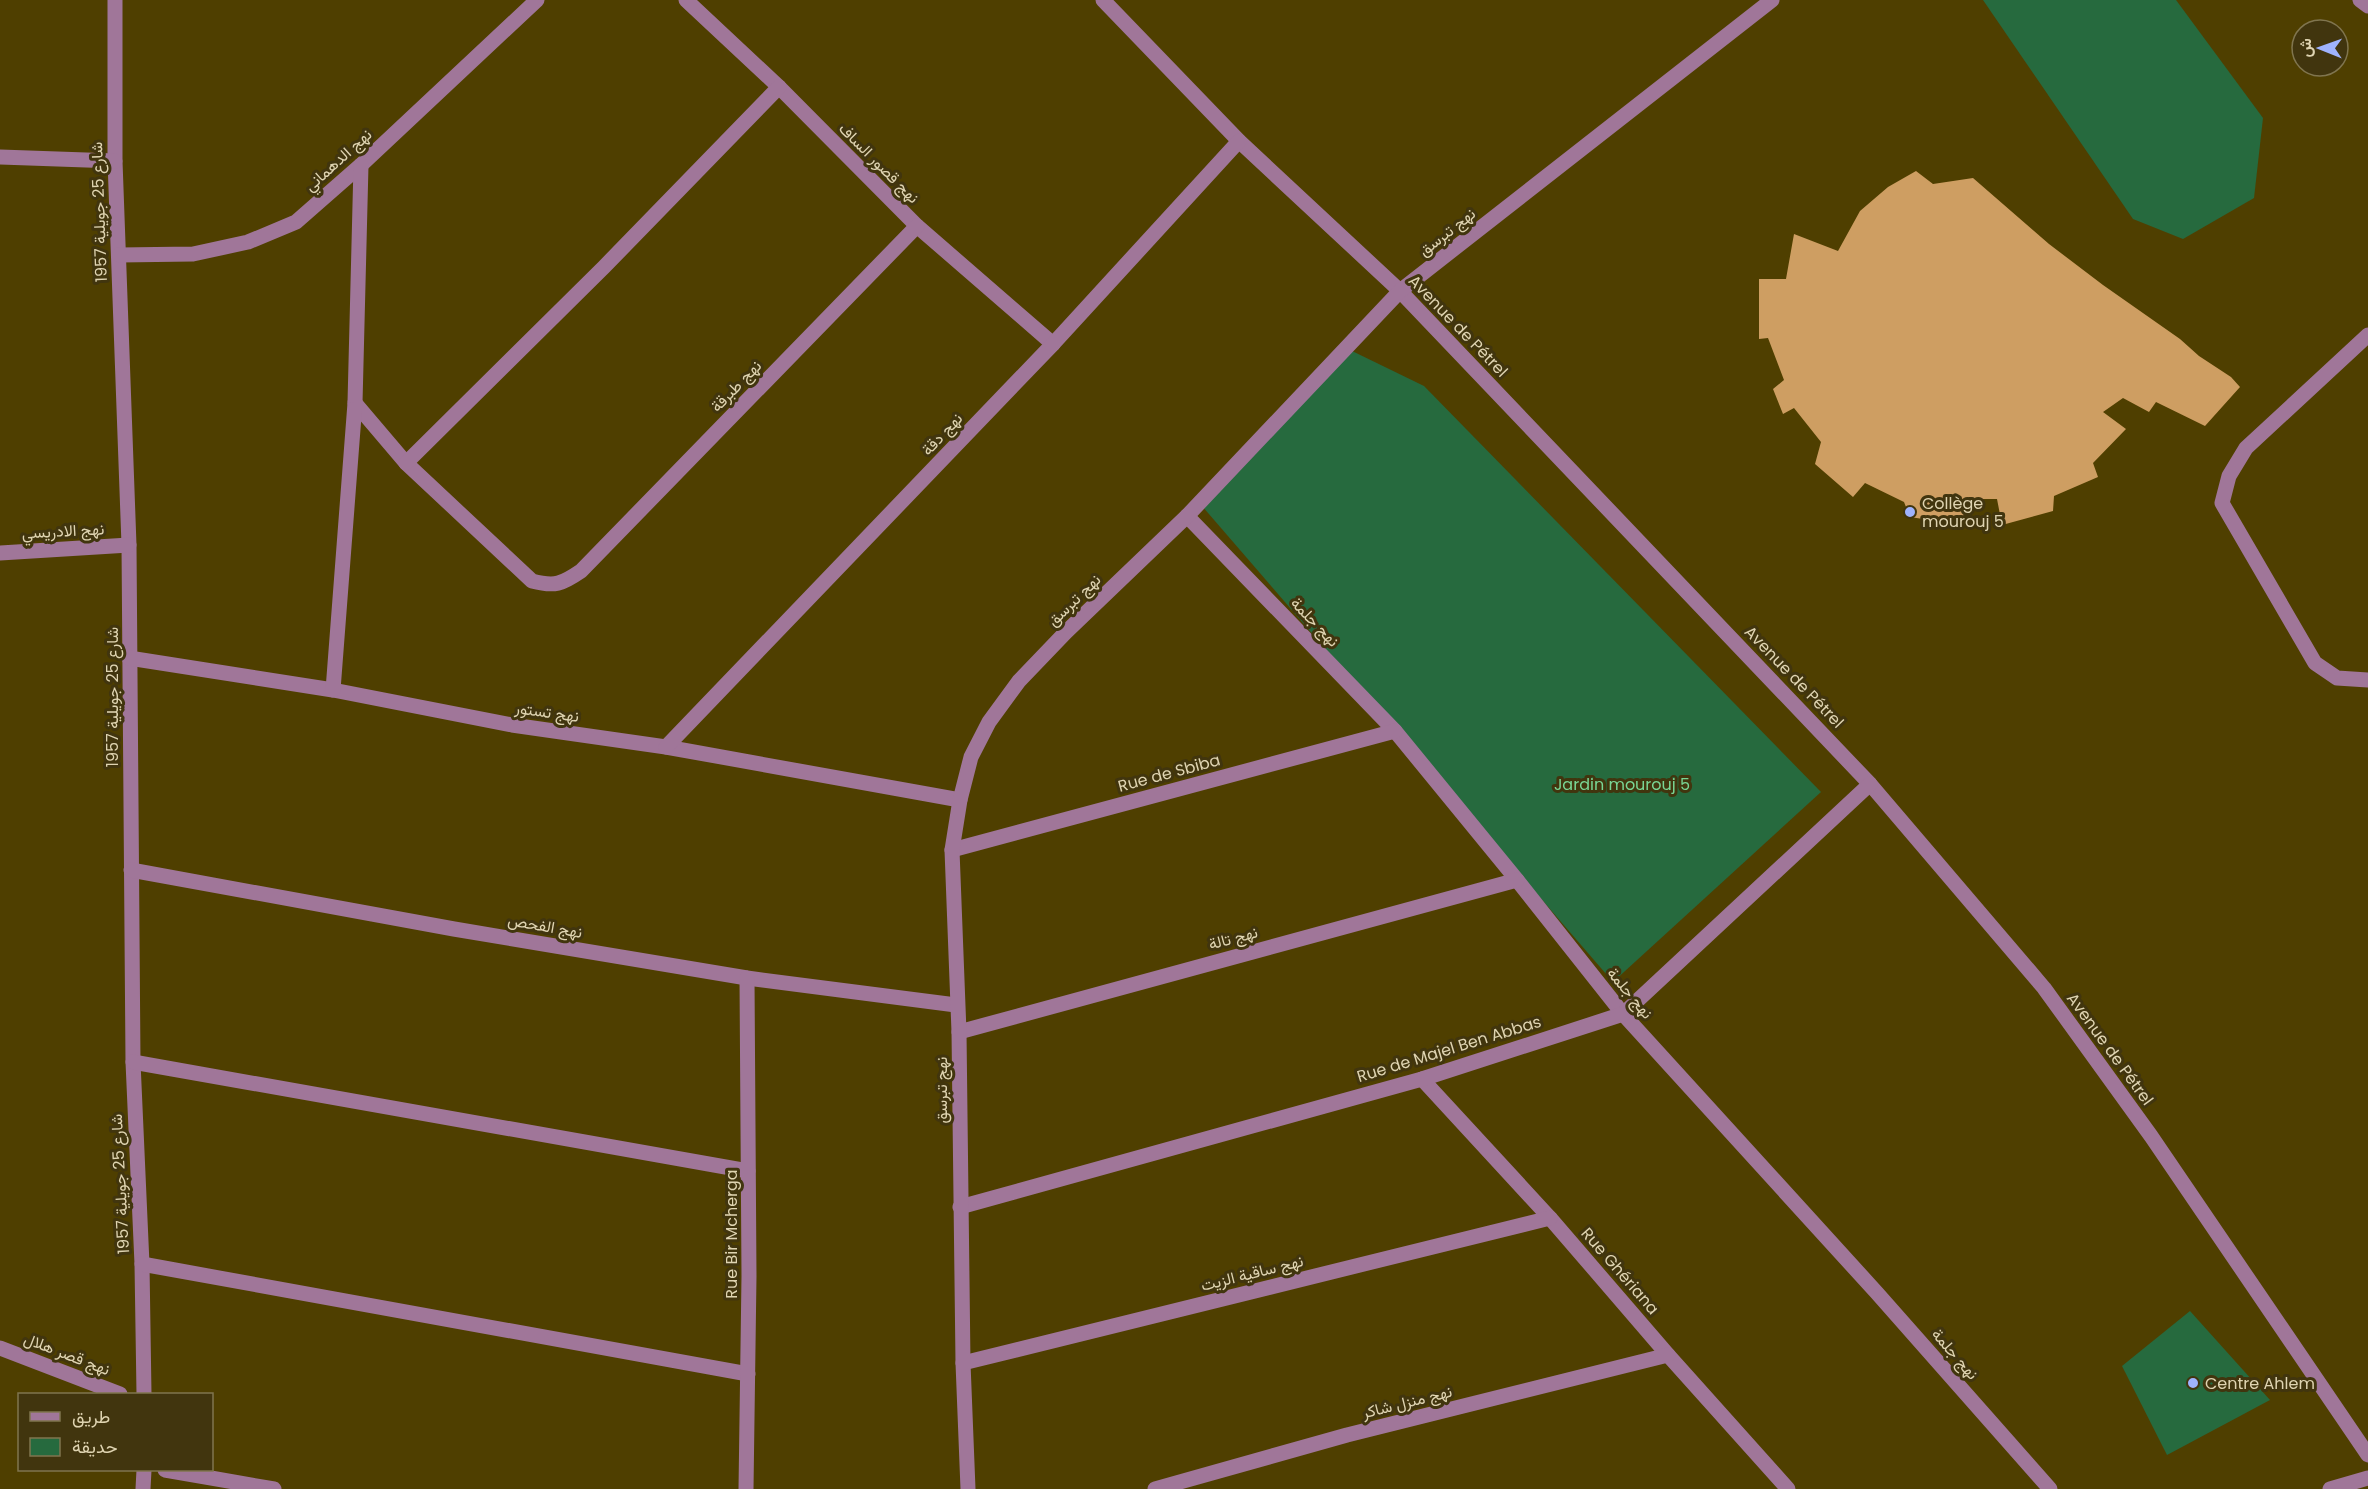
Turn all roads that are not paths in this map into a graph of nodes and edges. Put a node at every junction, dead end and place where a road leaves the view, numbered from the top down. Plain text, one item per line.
1 (115, 0) edge
2 (537, 0) edge
3 (686, 0) edge
4 (1103, 0) edge
5 (1772, 0) edge
6 (2360, 0) edge
7 (2368, 6) edge
8 (779, 87) junction
9 (1239, 141) junction
10 (0, 157) edge
11 (115, 161) junction
12 (361, 165) junction
13 (916, 226) junction
14 (119, 255) junction
15 (1400, 291) junction
16 (2368, 335) edge
17 (1053, 344) junction
18 (355, 403) junction
19 (406, 463) junction
20 (1187, 516) junction
21 (129, 545) junction
22 (0, 553) edge
23 (129, 658) junction
24 (2368, 680) edge
25 (333, 690) junction
26 (1395, 731) junction
27 (666, 747) junction
28 (1870, 784) junction
29 (960, 800) junction
30 (952, 850) junction
31 (131, 870) junction
32 (1517, 880) junction
33 (747, 978) junction
34 (956, 1005) junction
35 (1623, 1014) junction
36 (959, 1032) junction
37 (133, 1062) junction
38 (1422, 1078) junction
39 (748, 1171) junction
40 (960, 1207) junction
41 (1550, 1218) junction
42 (142, 1264) junction
43 (0, 1348) edge
44 (1668, 1355) junction
45 (963, 1363) junction
46 (748, 1374) junction
47 (115, 1393) edge
48 (144, 1393) edge
49 (2368, 1455) edge
50 (144, 1471) edge
51 (171, 1471) edge
52 (2368, 1478) edge
53 (143, 1489) edge
54 (274, 1489) edge
55 (746, 1489) edge
56 (968, 1489) edge
57 (1155, 1489) edge
58 (1788, 1489) edge
59 (2050, 1489) edge
60 (2330, 1489) edge

1 - 11 street, شارع 25 جويلية 1957
2 - 12 street, نهج الدهماني
3 - 8 street, نهج قصور الساف
4 - 9 street, Avenue de Pétrel
5 - 15 street, نهج تبرسق
6 - 7 street
8 - 13 street, نهج قصور الساف
8 - 19 street
9 - 15 street, Avenue de Pétrel
9 - 17 street, نهج دقة
10 - 11 street
11 - 14 street, شارع 25 جويلية 1957
12 - 14 street, نهج الدهماني
12 - 18 street
13 - 17 street, نهج قصور الساف
13 - 19 street, نهج طبرقة
14 - 21 street, شارع 25 جويلية 1957
15 - 20 street, نهج تبرسق
15 - 28 street, Avenue de Pétrel
16 - 24 street
17 - 27 street, نهج دقة
18 - 19 street, نهج طبرقة
18 - 25 street
20 - 26 street, نهج جلمة
20 - 29 street, نهج تبرسق
21 - 22 street, نهج الادريسي
21 - 23 street, شارع 25 جويلية 1957
23 - 25 street, نهج تستور
23 - 31 street, شارع 25 جويلية 1957
25 - 27 street, نهج تستور
26 - 30 street, Rue de Sbiba
26 - 32 street, نهج جلمة
27 - 29 street, نهج تستور
28 - 35 street, Rue de Majel Ben Abbas
28 - 49 street, Avenue de Pétrel
29 - 30 street, نهج تبرسق
30 - 34 street, نهج تبرسق
31 - 33 street, نهج الفحص
31 - 37 street, شارع 25 جويلية 1957
32 - 35 street, نهج جلمة
32 - 36 street, نهج تالة
33 - 34 street, نهج الفحص
33 - 39 street, Rue Bir Mcherga
34 - 36 street, نهج تبرسق
35 - 38 street, Rue de Majel Ben Abbas
35 - 59 street, نهج جلمة
36 - 40 street, نهج تبرسق
37 - 39 street
37 - 42 street, شارع 25 جويلية 1957
38 - 40 street, Rue de Majel Ben Abbas
38 - 41 street, Rue Ghériana
39 - 46 street, Rue Bir Mcherga
40 - 45 street, نهج تبرسق
41 - 44 street, Rue Ghériana
41 - 45 street, نهج ساقية الزيت
42 - 46 street
42 - 48 street, شارع 25 جويلية 1957
43 - 47 street, نهج قصر هلال
44 - 57 street, نهج منزل شاكر
44 - 58 street, Rue Ghériana
45 - 56 street, نهج تبرسق
46 - 55 street, Rue Bir Mcherga
50 - 53 street
51 - 54 street
52 - 60 street

